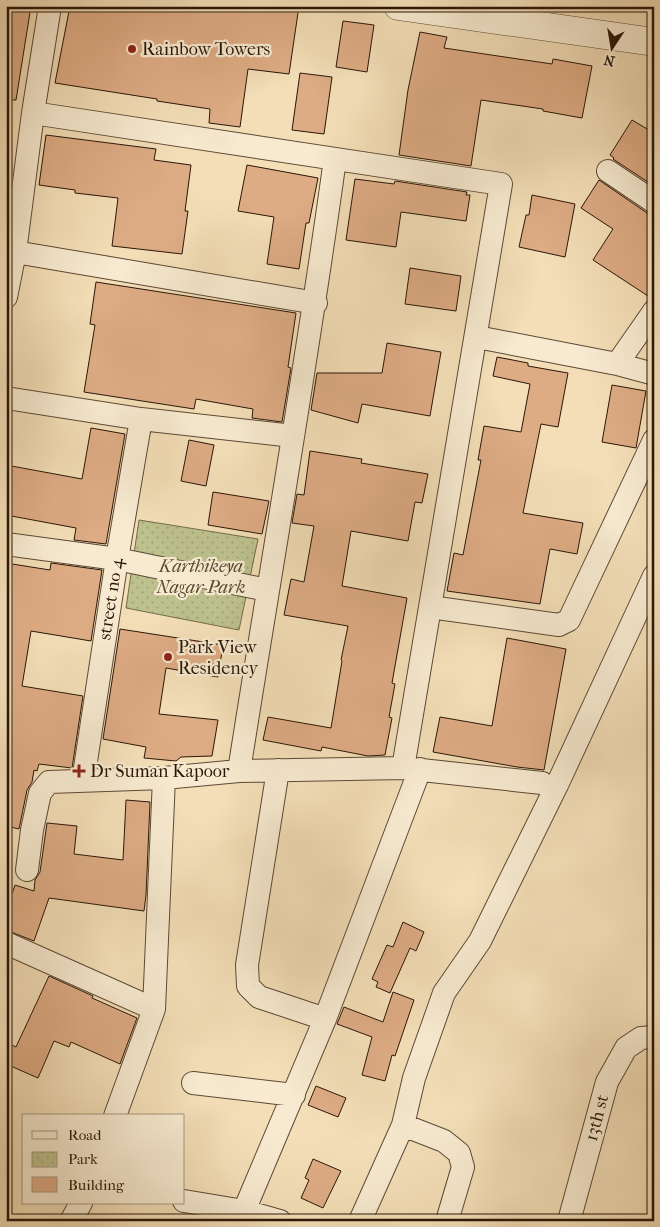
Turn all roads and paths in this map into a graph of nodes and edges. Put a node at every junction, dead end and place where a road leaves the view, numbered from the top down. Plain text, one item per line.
1 (50, 6) edge
2 (398, 6) edge
3 (654, 42) edge
4 (33, 113) junction
5 (335, 159) junction
6 (608, 171) dead end
7 (654, 202) edge
8 (15, 252) junction
9 (6, 297) edge
10 (316, 303) junction
11 (654, 311) edge
12 (477, 337) junction
13 (617, 364) junction
14 (654, 374) edge
15 (6, 398) edge
16 (141, 418) junction
17 (294, 436) junction
18 (654, 440) edge
19 (6, 544) edge
20 (117, 559) junction
21 (654, 576) edge
22 (267, 590) junction
23 (430, 607) junction
24 (411, 769) junction
25 (278, 770) junction
26 (239, 771) junction
27 (164, 778) junction
28 (84, 781) junction
29 (542, 783) dead end
30 (27, 870) dead end
31 (6, 943) edge
32 (154, 1009) junction
33 (325, 1019) junction
34 (654, 1037) edge
35 (193, 1083) dead end
36 (294, 1094) junction
37 (116, 1114) edge
38 (403, 1125) junction
39 (185, 1201) edge
40 (80, 1204) edge
41 (244, 1211) junction
42 (71, 1221) edge
43 (280, 1221) edge
44 (360, 1221) edge
45 (447, 1221) edge
46 (569, 1221) edge

1 - 4 street
2 - 3 street
4 - 5 street
4 - 8 street
5 - 10 street
5 - 12 street
6 - 7 street
8 - 9 street
8 - 10 street
10 - 17 street
11 - 13 street
12 - 13 street
12 - 23 street
13 - 14 street
15 - 16 street
16 - 17 street
16 - 20 street, street no 4
17 - 22 street
18 - 23 street
19 - 20 street
20 - 22 street
20 - 28 street, street no 4
21 - 38 street
22 - 26 street
23 - 24 street
24 - 25 street
24 - 29 street
24 - 33 street
25 - 26 street
25 - 33 street
26 - 27 street
27 - 28 street
27 - 32 street
28 - 30 street
31 - 32 street
32 - 37 street
33 - 36 street
34 - 46 street, 13th st
35 - 36 street
36 - 41 street
38 - 44 street
38 - 45 street
39 - 41 street
40 - 42 street
41 - 43 street

